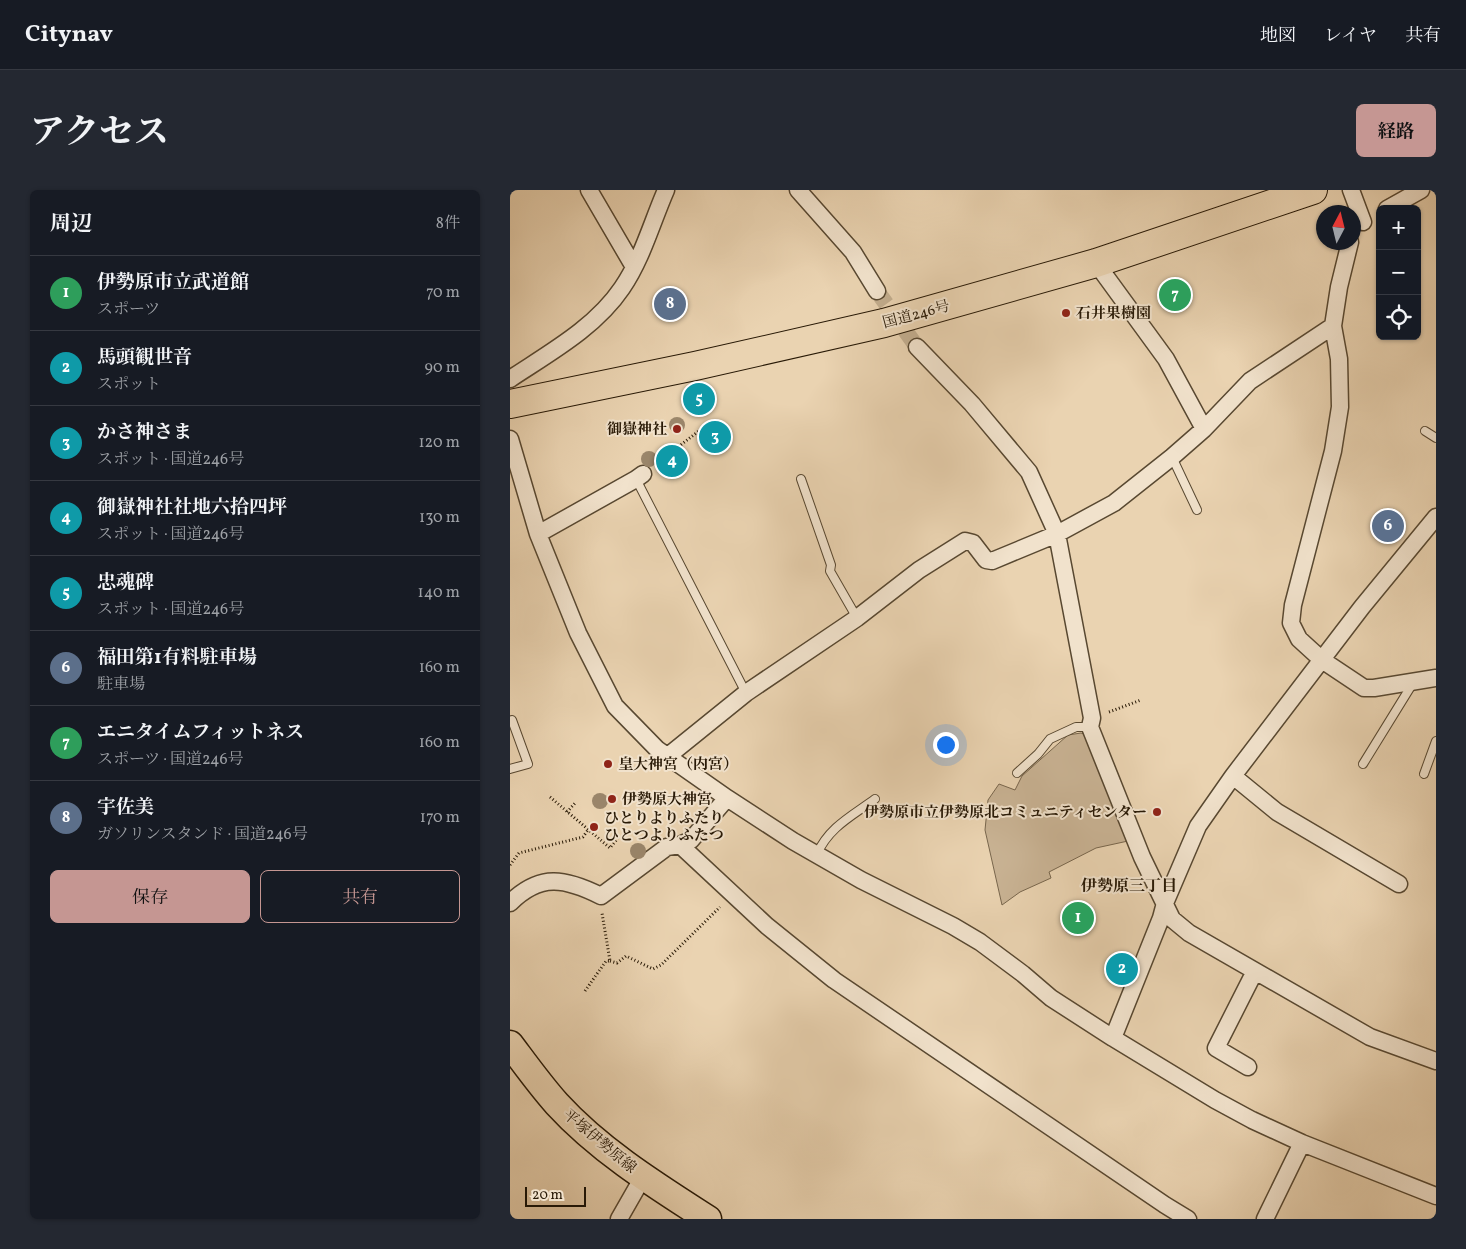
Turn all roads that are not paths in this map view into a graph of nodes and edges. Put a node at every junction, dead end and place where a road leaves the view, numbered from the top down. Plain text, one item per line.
1 (589, 190) edge
2 (666, 190) edge
3 (798, 190) edge
4 (1313, 190) edge
5 (1351, 190) edge
6 (1421, 190) edge
7 (1273, 197) edge
8 (1355, 205) edge
9 (1394, 205) edge
10 (1376, 215) edge
11 (1361, 222) edge
12 (1348, 250) edge
13 (1096, 263) junction
14 (634, 267) junction
15 (877, 291) tunnel mouth
16 (1334, 326) junction
17 (917, 347) tunnel mouth
18 (510, 379) edge
19 (510, 404) edge
20 (1204, 429) junction
21 (1425, 431) dead end
22 (510, 438) edge
23 (1436, 438) edge
24 (1172, 457) junction
25 (640, 476) joint
26 (801, 479) dead end
27 (1197, 510) dead end
28 (1436, 517) edge
29 (538, 534) junction
30 (1057, 534) junction
31 (857, 618) junction
32 (1322, 660) junction
33 (1436, 678) edge
34 (1412, 683) junction
35 (746, 693) junction
36 (512, 720) dead end
37 (1091, 722) junction
38 (1436, 740) edge
39 (668, 756) junction
40 (1363, 764) dead end
41 (510, 769) edge
42 (1017, 773) dead end
43 (1424, 774) dead end
44 (1233, 776) junction
45 (727, 798) junction
46 (875, 800) dead end
47 (680, 845) junction
48 (817, 854) junction
49 (1399, 884) dead end
50 (510, 903) edge
51 (1165, 903) junction
52 (1255, 971) junction
53 (1113, 1038) junction
54 (510, 1044) edge
55 (1436, 1061) edge
56 (1248, 1067) dead end
57 (1302, 1143) junction
58 (643, 1177) junction
59 (1436, 1196) edge
60 (619, 1219) edge
61 (708, 1219) edge
62 (1188, 1219) edge
63 (1265, 1219) edge

1 - 14 street
2 - 14 street
3 - 15 street
4 - 7 highway, 国道246号
5 - 8 street
6 - 9 street
7 - 13 highway, 国道246号
10 - 11 street
12 - 16 street
13 - 19 highway, 国道246号
13 - 20 street
14 - 18 street
16 - 20 street
16 - 32 street
17 - 30 street
20 - 24 street
21 - 23 lane
22 - 29 street
24 - 27 lane
24 - 30 street
25 - 29 street
25 - 35 lane
26 - 31 lane
28 - 32 street
29 - 39 street
30 - 31 street
30 - 37 street
31 - 35 street
32 - 34 street
32 - 44 street
33 - 34 street
34 - 40 lane
35 - 39 street
36 - 41 lane
37 - 42 lane
37 - 51 street
38 - 43 lane
39 - 45 street
44 - 49 street
44 - 51 street
45 - 47 street
45 - 48 street
46 - 48 lane
47 - 50 street
47 - 62 street
48 - 53 street
51 - 52 street
51 - 53 street
52 - 55 street
52 - 56 street
53 - 57 street
54 - 58 main road, 平塚伊勢原線
57 - 59 street
57 - 63 street
58 - 60 street
58 - 61 main road, 平塚伊勢原線

